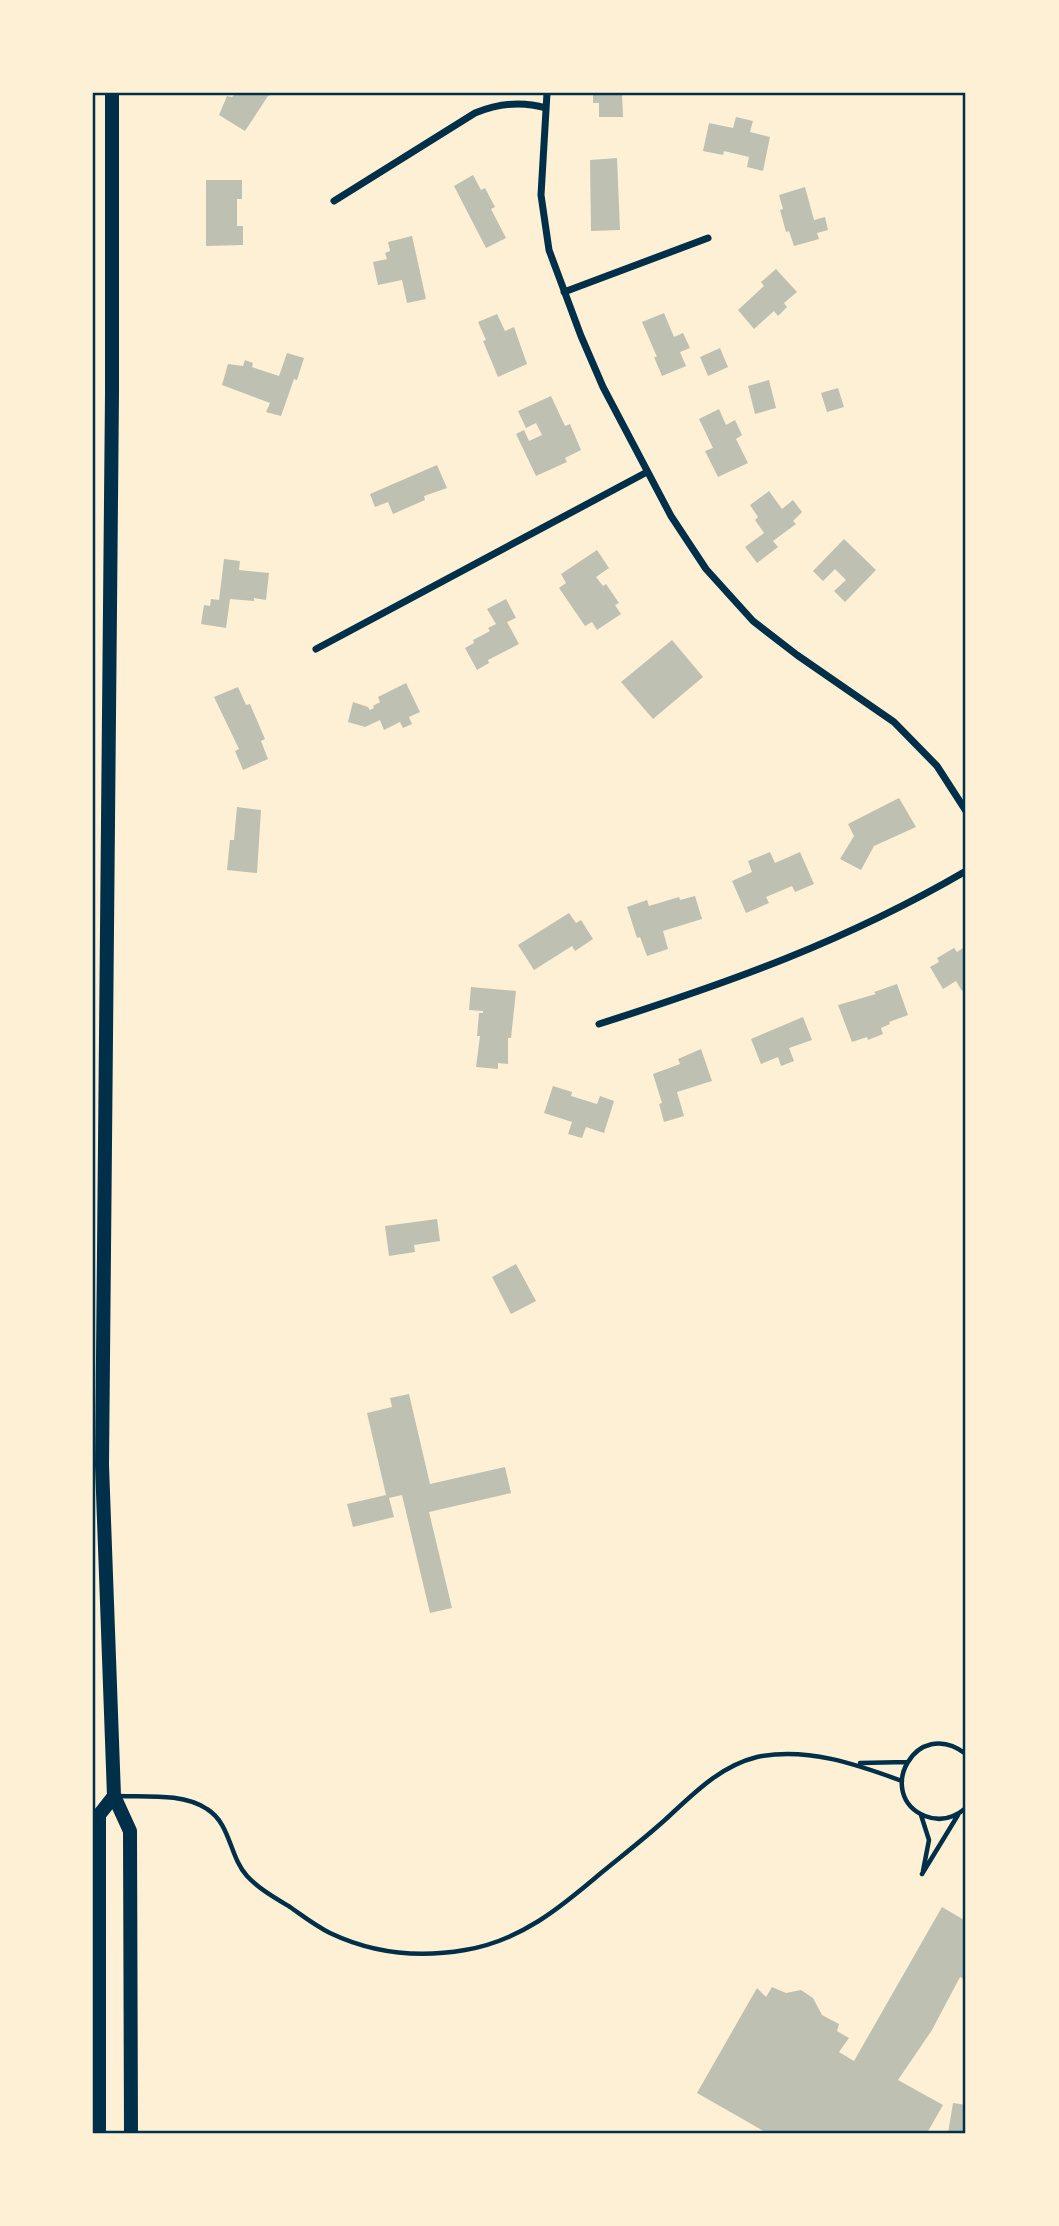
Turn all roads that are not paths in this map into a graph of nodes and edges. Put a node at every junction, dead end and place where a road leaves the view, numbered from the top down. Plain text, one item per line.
1 (112, 93) edge
2 (547, 93) edge
3 (546, 108) junction
4 (334, 201) dead end
5 (708, 238) dead end
6 (564, 292) junction
7 (647, 472) junction
8 (316, 649) dead end
9 (966, 811) edge
10 (966, 871) edge
11 (599, 1024) dead end
12 (966, 1744) edge
13 (959, 1748) junction
14 (966, 1754) edge
15 (907, 1762) junction
16 (855, 1764) junction
17 (902, 1781) junction
18 (114, 1796) junction
19 (966, 1808) edge
20 (921, 1814) junction
21 (959, 1814) junction
22 (99, 2133) edge
23 (131, 2133) edge

1 - 18 main road
2 - 3 street
3 - 4 street
3 - 6 street
5 - 6 street
6 - 7 street
7 - 8 street
7 - 9 street
10 - 11 street
12 - 13 lane
13 - 14 lane
13 - 15 lane
15 - 16 lane
15 - 17 lane
16 - 17 lane
16 - 18 lane
17 - 20 lane
18 - 22 main road
18 - 23 main road
19 - 21 lane
20 - 21 lane
20 - 21 lane

